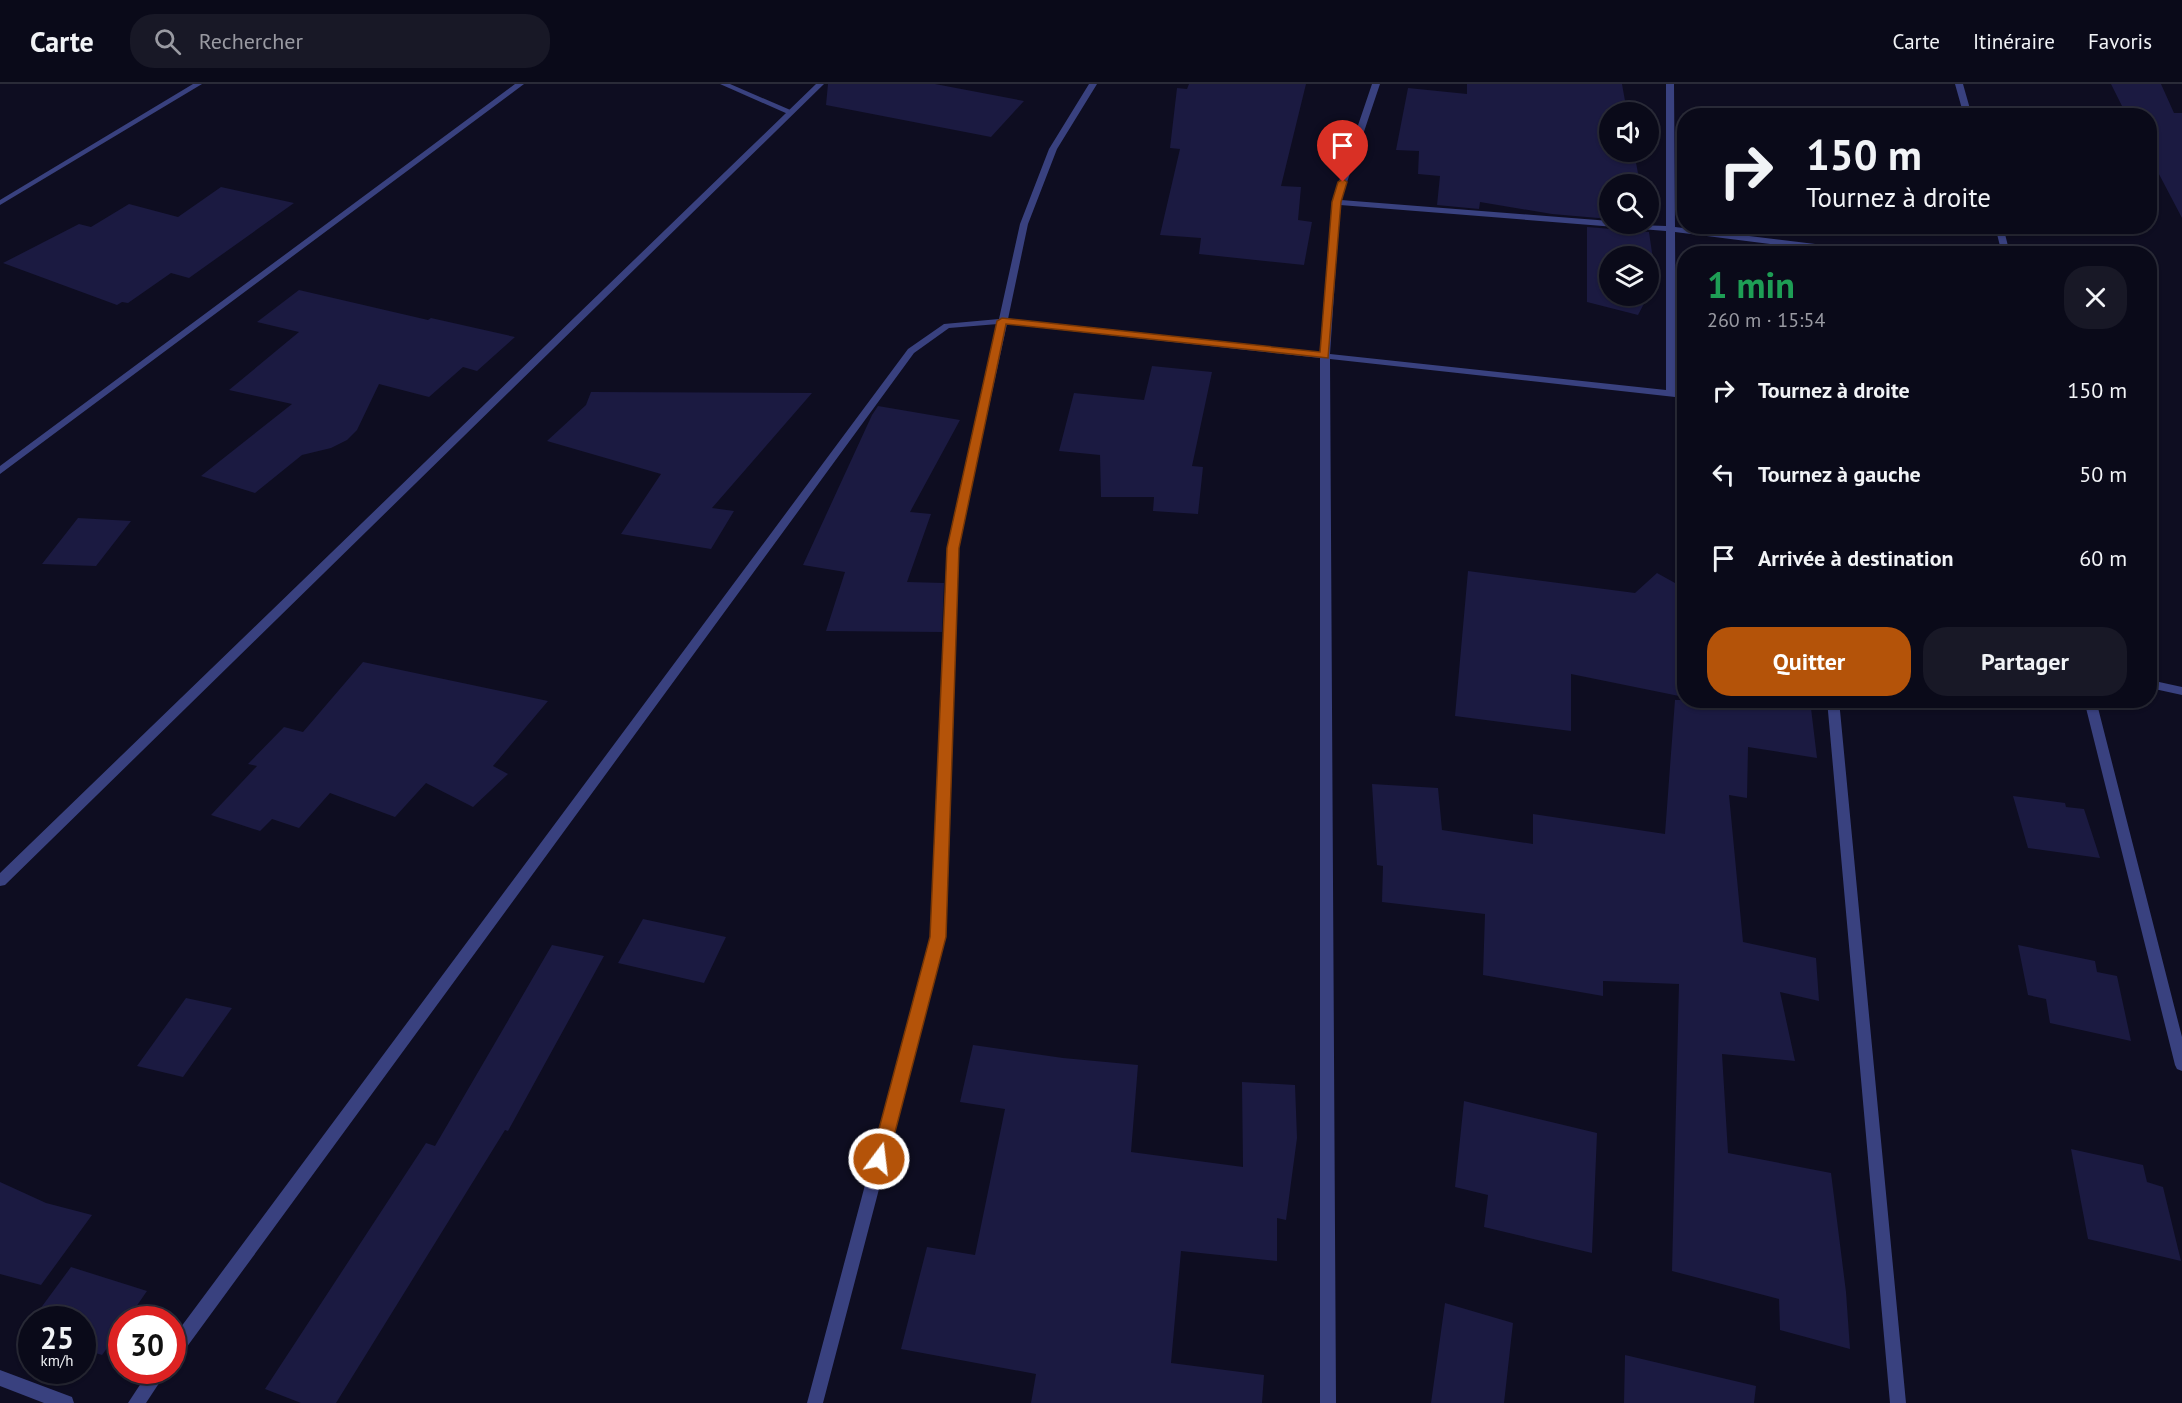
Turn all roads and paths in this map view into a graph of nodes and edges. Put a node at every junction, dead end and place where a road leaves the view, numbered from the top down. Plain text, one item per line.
1 (198, 84) edge
2 (520, 84) edge
3 (724, 84) edge
4 (820, 84) edge
5 (1093, 84) edge
6 (1376, 84) edge
7 (1670, 84) edge
8 (1959, 84) edge
9 (1966, 108) edge
10 (791, 112) junction
11 (1336, 202) junction
12 (0, 203) edge
13 (1672, 229) junction
14 (1677, 230) edge
15 (1712, 234) edge
16 (1809, 246) edge
17 (1002, 321) junction
18 (1325, 356) junction
19 (1671, 393) junction
20 (1677, 394) edge
21 (0, 471) edge
22 (2157, 686) edge
23 (2182, 691) edge
24 (1834, 708) edge
25 (2092, 708) edge
26 (0, 881) edge
27 (2182, 1065) edge
28 (186, 1334) edge
29 (0, 1378) edge
30 (150, 1384) edge
31 (66, 1403) edge
32 (136, 1403) edge
33 (815, 1403) edge
34 (1328, 1403) edge
35 (1898, 1403) edge

1 - 12 street
2 - 21 street
3 - 10 street
4 - 10 street
5 - 17 street
6 - 11 street
7 - 13 street
8 - 9 street
10 - 26 street
11 - 13 street
11 - 18 street
13 - 14 street
13 - 19 street
15 - 16 street
17 - 18 street
17 - 28 street
17 - 33 street
18 - 19 street
18 - 34 street
19 - 20 street
22 - 23 street
24 - 35 street
25 - 27 street
29 - 31 street
30 - 32 street

